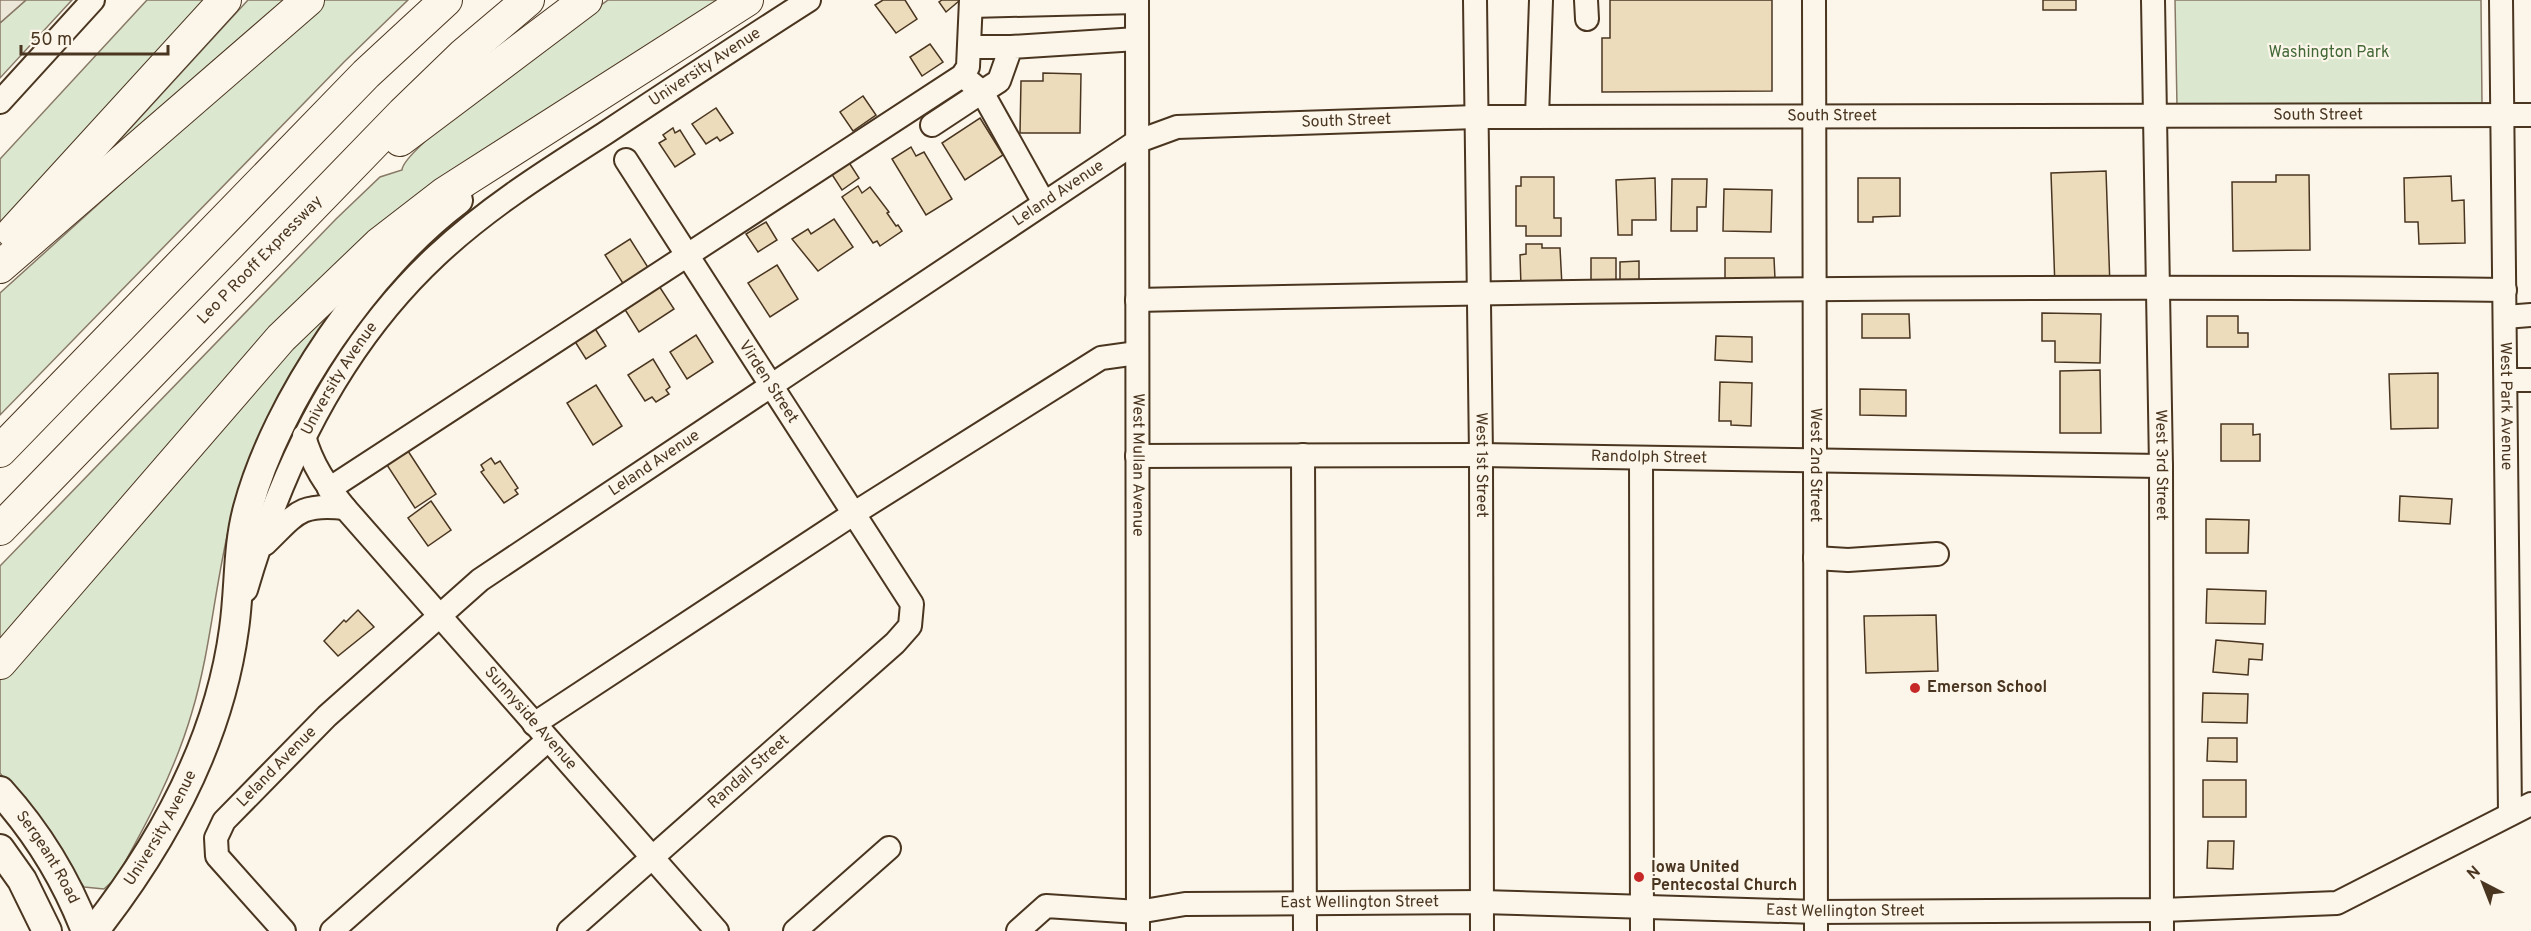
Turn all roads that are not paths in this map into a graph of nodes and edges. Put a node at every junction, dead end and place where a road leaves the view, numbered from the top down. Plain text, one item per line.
1 (93, 0) edge
2 (225, 0) edge
3 (308, 0) edge
4 (446, 0) edge
5 (528, 0) edge
6 (586, 0) edge
7 (747, 0) edge
8 (809, 0) edge
9 (1475, 0) edge
10 (1541, 0) edge
11 (1814, 0) edge
12 (2153, 0) edge
13 (2501, 0) edge
14 (1137, 1) edge
15 (971, 3) edge
16 (1137, 39) junction
17 (970, 47) junction
18 (1011, 47) junction
19 (962, 76) junction
20 (982, 92) junction
21 (0, 102) edge
22 (579, 108) junction
23 (2502, 115) junction
24 (2531, 115) edge
25 (2154, 116) junction
26 (1476, 117) junction
27 (1537, 117) junction
28 (1814, 117) junction
29 (932, 125) dead end
30 (1136, 142) junction
31 (626, 160) dead end
32 (324, 195) junction
33 (1044, 203) junction
34 (0, 246) edge
35 (686, 256) junction
36 (0, 267) edge
37 (2157, 287) junction
38 (1815, 289) junction
39 (2505, 290) junction
40 (1478, 292) junction
41 (1137, 300) junction
42 (2531, 315) edge
43 (2505, 317) junction
44 (1137, 353) junction
45 (2506, 380) junction
46 (2531, 380) edge
47 (770, 386) junction
48 (304, 436) junction
49 (0, 451) edge
50 (1303, 455) junction
51 (1481, 455) junction
52 (1137, 456) junction
53 (1641, 458) junction
54 (1815, 462) junction
55 (2161, 466) junction
56 (329, 489) junction
57 (345, 508) junction
58 (853, 514) junction
59 (0, 530) edge
60 (257, 551) junction
61 (1937, 554) dead end
62 (1815, 558) junction
63 (912, 604) joint
64 (439, 615) junction
65 (234, 629) junction
66 (0, 663) edge
67 (2521, 674) edge
68 (541, 732) junction
69 (0, 791) edge
70 (2531, 804) edge
71 (2510, 814) junction
72 (889, 848) dead end
73 (0, 849) edge
74 (651, 857) junction
75 (1482, 902) junction
76 (1305, 903) junction
77 (1642, 907) junction
78 (1138, 921) edge
79 (1816, 921) edge
80 (2162, 921) edge
81 (46, 931) edge
82 (86, 931) edge
83 (94, 931) edge
84 (284, 931) edge
85 (332, 931) edge
86 (569, 931) edge
87 (717, 931) edge
88 (795, 931) edge
89 (1018, 931) edge
90 (1305, 931) edge
91 (1482, 931) edge
92 (1642, 931) edge

1 - 21 street
2 - 34 highway
3 - 36 highway
4 - 49 highway
5 - 32 highway, Leo P Rooff Expressway
6 - 32 highway
7 - 22 highway
8 - 48 street, University Avenue
9 - 26 street, West 1st Street
10 - 27 street
11 - 28 street, West 2nd Street
12 - 25 street, West 3rd Street
13 - 23 street, West Park Avenue
14 - 15 street
14 - 16 street, West Mullan Avenue
15 - 17 street
16 - 18 street
16 - 30 street, West Mullan Avenue
17 - 18 street
17 - 19 street
18 - 20 street
19 - 20 street
19 - 35 street
20 - 29 street
20 - 33 street
22 - 65 main road
22 - 66 highway
23 - 24 street, South Street
23 - 25 street, South Street
23 - 39 street, West Park Avenue
25 - 28 street, South Street
25 - 37 street, West 3rd Street
26 - 27 street, South Street
26 - 30 street, South Street
26 - 40 street, West 1st Street
27 - 28 street, South Street
28 - 38 street, West 2nd Street
30 - 33 street, Leland Avenue
30 - 41 street, West Mullan Avenue
31 - 35 street, Virden Street
32 - 59 highway, Leo P Rooff Expressway
33 - 47 street, Leland Avenue
35 - 47 street, Virden Street
35 - 56 street
37 - 38 street
37 - 39 street
37 - 55 street, West 3rd Street
38 - 40 street
38 - 54 street, West 2nd Street
39 - 43 street, West Park Avenue
40 - 41 street
40 - 51 street, West 1st Street
41 - 44 street, West Mullan Avenue
42 - 43 street
43 - 45 street, West Park Avenue
44 - 52 street, West Mullan Avenue
44 - 58 street
45 - 46 street
45 - 67 street, West Park Avenue
47 - 58 street, Virden Street
47 - 64 street, Leland Avenue
48 - 56 street, Sunnyside Avenue
48 - 60 street, University Avenue
50 - 51 street, Randolph Street
50 - 52 street, Randolph Street
50 - 76 street
51 - 53 street, Randolph Street
51 - 75 street, West 1st Street
52 - 78 street, West Mullan Avenue
53 - 54 street, Randolph Street
53 - 77 street
54 - 55 street, Randolph Street
54 - 62 street, West 2nd Street
55 - 80 street, West 3rd Street
56 - 57 street, Sunnyside Avenue
57 - 60 street
57 - 64 street, Sunnyside Avenue
58 - 63 street, Virden Street
58 - 68 street
60 - 65 street, University Avenue
61 - 62 street
62 - 79 street, West 2nd Street
63 - 74 street, Randall Street
64 - 68 street, Sunnyside Avenue
64 - 84 street, Leland Avenue
65 - 83 main road, University Avenue
67 - 71 street, West Park Avenue
68 - 74 street, Sunnyside Avenue
68 - 85 street
69 - 82 main road, Sergeant Road
70 - 71 street, East Wellington Street
71 - 80 street, East Wellington Street
72 - 88 street
73 - 81 main road, Sergeant Road
74 - 86 street, Randall Street
74 - 87 street, Sunnyside Avenue
75 - 76 street, East Wellington Street
75 - 77 street, East Wellington Street
75 - 91 street, West 1st Street
76 - 78 street, East Wellington Street
76 - 90 street
77 - 79 street, East Wellington Street
77 - 92 street
78 - 89 street, East Wellington Street
79 - 80 street, East Wellington Street

